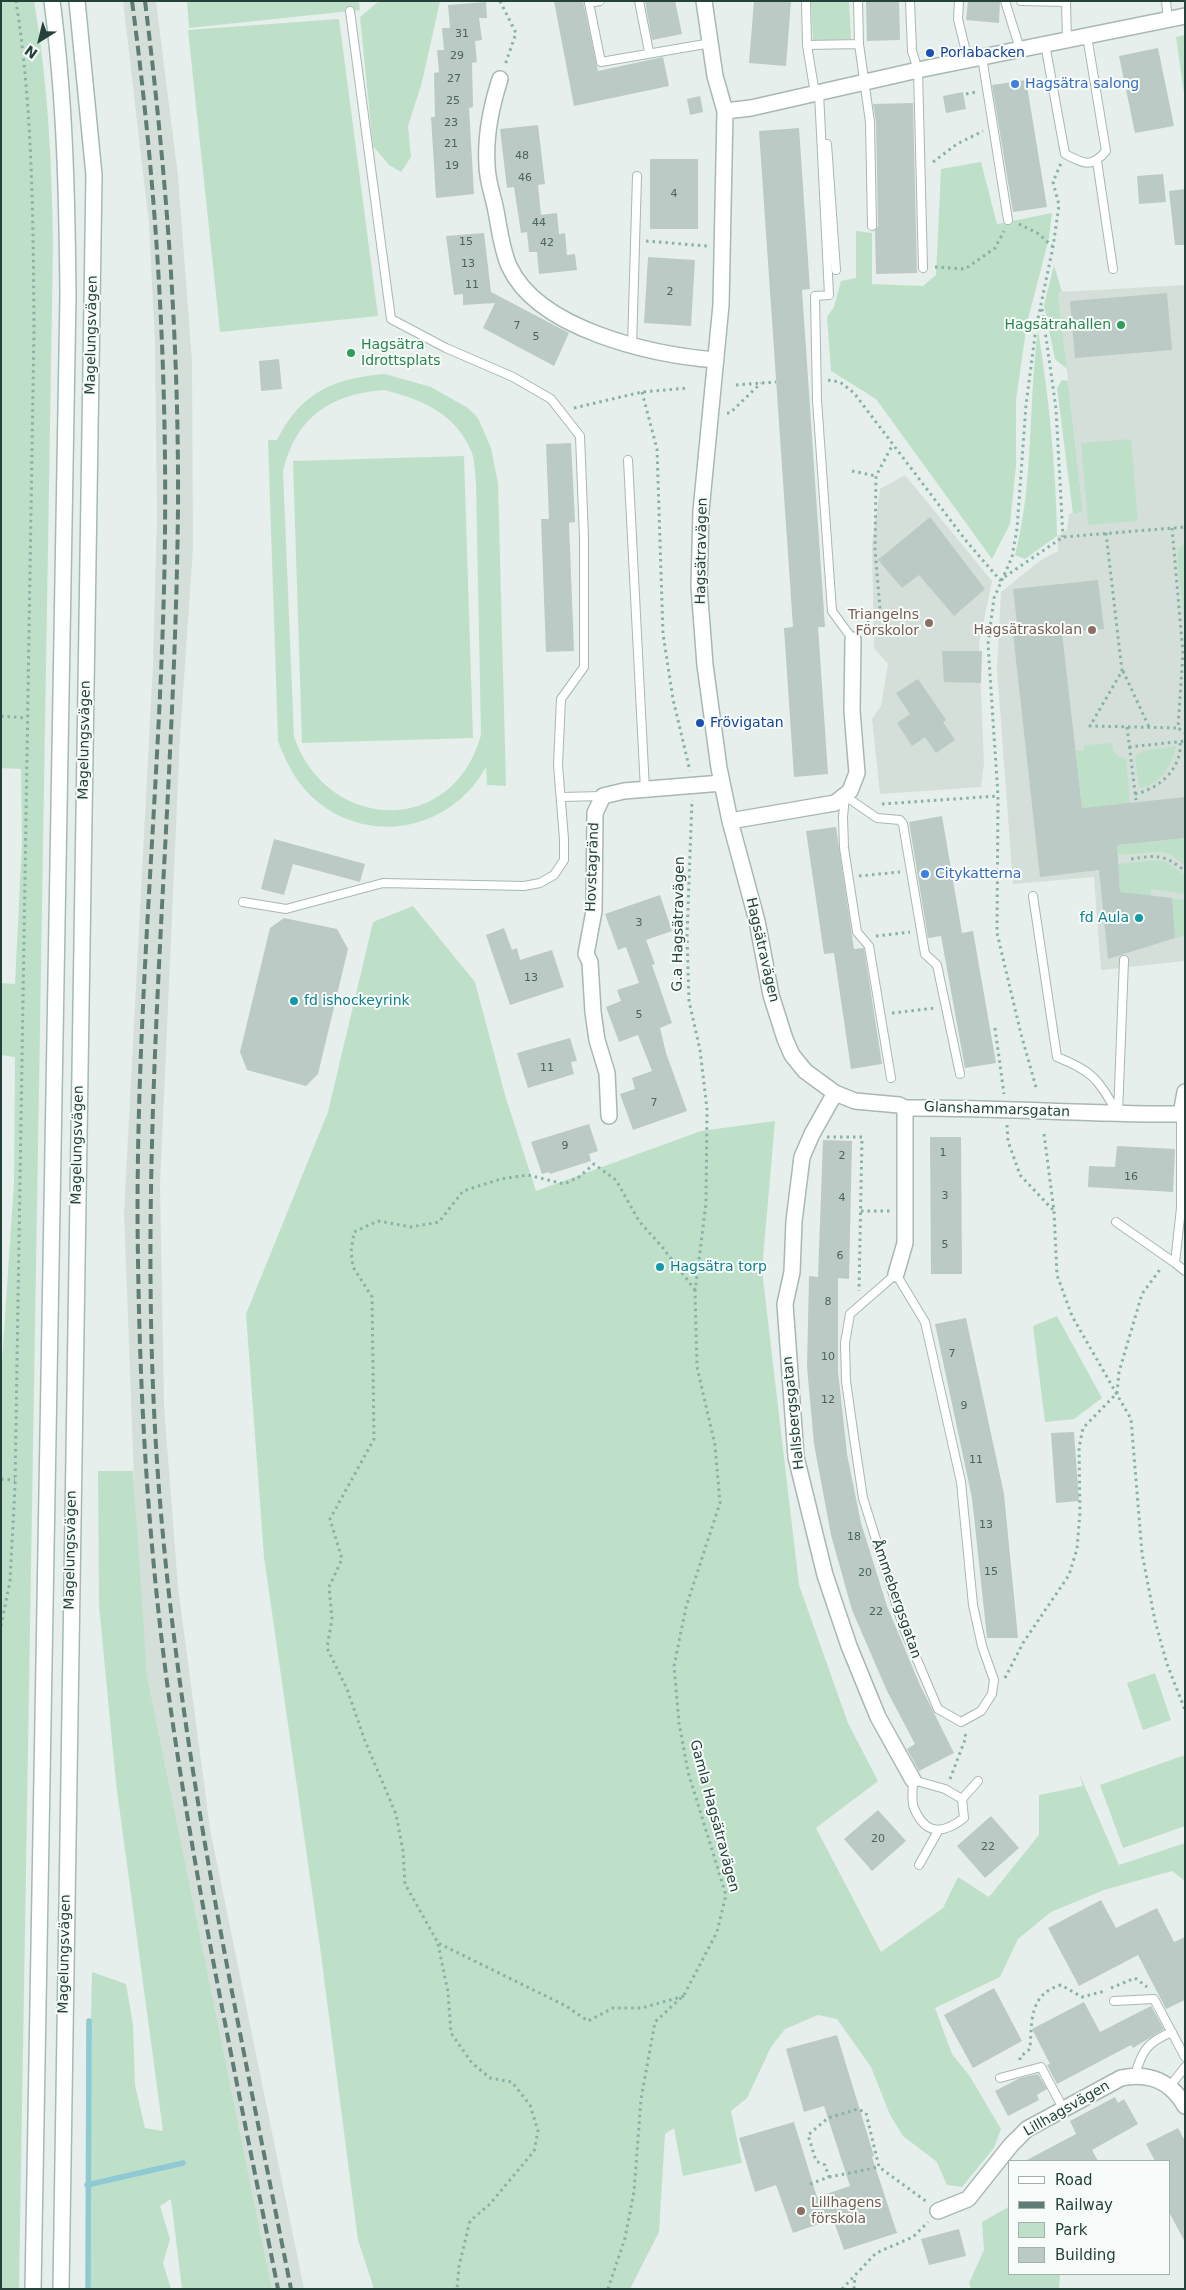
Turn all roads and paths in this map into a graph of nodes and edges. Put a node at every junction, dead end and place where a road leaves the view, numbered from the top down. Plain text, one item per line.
1 (16, 1) edge
2 (52, 1) edge
3 (78, 1) edge
4 (500, 1) edge
5 (600, 1) edge
6 (639, 1) edge
7 (704, 1) edge
8 (806, 1) edge
9 (858, 1) edge
10 (910, 1) edge
11 (959, 1) edge
12 (1005, 1) edge
13 (1021, 1) edge
14 (1166, 1) edge
15 (1066, 2) edge
16 (350, 11) dead end
17 (1185, 16) edge
18 (1168, 20) junction
19 (1087, 36) junction
20 (1067, 40) junction
21 (712, 43) junction
22 (859, 44) junction
23 (1045, 44) junction
24 (807, 45) junction
25 (1020, 49) junction
26 (649, 52) junction
27 (975, 58) junction
28 (918, 70) junction
29 (500, 79) joint
30 (866, 83) junction
31 (819, 93) junction
32 (725, 111) junction
33 (993, 127) junction
34 (1065, 154) junction
35 (1098, 161) junction
36 (920, 168) junction
37 (636, 176) dead end
38 (1008, 220) joint
39 (872, 226) dead end
40 (1004, 233) dead end
41 (655, 242) dead end
42 (696, 246) dead end
43 (1053, 247) junction
44 (926, 268) joint
45 (1113, 269) dead end
46 (836, 270) dead end
47 (1041, 305) junction
48 (632, 347) junction
49 (716, 360) junction
50 (828, 380) dead end
51 (776, 382) dead end
52 (761, 383) junction
53 (736, 385) dead end
54 (688, 388) dead end
55 (642, 392) junction
56 (560, 412) junction
57 (723, 412) dead end
58 (893, 444) junction
59 (628, 460) dead end
60 (852, 471) dead end
61 (876, 476) junction
62 (1185, 527) edge
63 (1172, 528) junction
64 (1106, 533) junction
65 (1063, 537) junction
66 (1000, 580) junction
67 (853, 640) junction
68 (1122, 671) junction
69 (1, 716) edge
70 (27, 718) junction
71 (1127, 727) junction
72 (1149, 727) junction
73 (1178, 728) junction
74 (1185, 734) edge
75 (1185, 740) edge
76 (1180, 741) junction
77 (1130, 747) junction
78 (722, 783) junction
79 (693, 786) junction
80 (645, 790) junction
81 (1135, 794) junction
82 (603, 796) junction
83 (845, 796) junction
84 (998, 796) junction
85 (561, 797) junction
86 (1136, 800) dead end
87 (878, 804) dead end
88 (730, 821) junction
89 (1131, 858) dead end
90 (911, 871) junction
91 (1185, 871) edge
92 (848, 877) junction
93 (1033, 896) dead end
94 (243, 902) dead end
95 (920, 930) junction
96 (862, 938) junction
97 (1124, 960) dead end
98 (946, 1007) junction
99 (894, 1013) dead end
100 (995, 1028) dead end
101 (960, 1074) dead end
102 (890, 1078) dead end
103 (819, 1083) joint
104 (1036, 1088) dead end
105 (1185, 1092) edge
106 (835, 1093) junction
107 (905, 1108) junction
108 (1006, 1109) junction
109 (1118, 1114) junction
110 (1183, 1114) edge
111 (610, 1116) dead end
112 (812, 1134) junction
113 (1044, 1134) dead end
114 (707, 1151) joint
115 (860, 1210) junction
116 (905, 1211) junction
117 (1054, 1211) junction
118 (1116, 1222) dead end
119 (1168, 1258) junction
120 (1176, 1263) junction
121 (859, 1268) dead end
122 (1185, 1271) edge
123 (896, 1274) junction
124 (695, 1291) junction
125 (1117, 1393) junction
126 (1, 1479) edge
127 (15, 1480) junction
128 (1, 1626) edge
129 (993, 1684) junction
130 (1185, 1710) edge
131 (960, 1722) junction
132 (913, 1780) junction
133 (978, 1781) dead end
134 (945, 1789) junction
135 (962, 1798) junction
136 (938, 1831) junction
137 (919, 1865) dead end
138 (438, 1943) junction
139 (684, 1996) junction
140 (1154, 1999) junction
141 (1114, 2002) dead end
142 (1172, 2032) junction
143 (1185, 2056) edge
144 (1185, 2067) edge
145 (1019, 2074) junction
146 (1135, 2075) junction
147 (1000, 2078) dead end
148 (1170, 2086) junction
149 (1185, 2106) edge
150 (1063, 2108) junction
151 (878, 2167) junction
152 (829, 2177) junction
153 (810, 2184) dead end
154 (938, 2211) junction
155 (855, 2275) junction
156 (33, 2289) edge
157 (61, 2289) edge
158 (457, 2289) edge
159 (608, 2289) edge
160 (842, 2289) edge
161 (854, 2289) edge

1 - 70 path
2 - 156 main road, Magelungsvägen
3 - 157 main road, Magelungsvägen
4 - 29 path
5 - 26 lane
6 - 26 lane
7 - 21 main road, Hagsätravägen
8 - 24 lane
9 - 22 lane
10 - 28 lane
11 - 27 lane
12 - 25 lane
13 - 15 lane
14 - 18 lane
15 - 20 lane
16 - 56 lane
17 - 18 main road
18 - 19 main road
19 - 20 main road
19 - 35 lane
20 - 23 main road
21 - 26 lane
21 - 32 main road, Hagsätravägen
22 - 24 lane
22 - 30 lane
23 - 25 main road
23 - 34 lane
24 - 31 lane
25 - 27 main road
27 - 28 main road
27 - 33 lane
28 - 30 main road
28 - 36 lane
29 - 48 main road
30 - 31 main road
30 - 39 lane
31 - 32 main road
31 - 46 lane
31 - 67 lane
32 - 49 main road, Hagsätravägen
33 - 36 path
33 - 38 lane
34 - 35 lane
34 - 43 path
35 - 45 lane
36 - 44 lane
37 - 48 lane
38 - 43 path
40 - 44 path
41 - 42 path
43 - 47 path
47 - 65 path
47 - 66 path
48 - 49 main road
49 - 78 main road, Hagsätravägen
50 - 58 path
51 - 52 path
52 - 53 path
52 - 57 path
54 - 55 path
55 - 56 path
55 - 79 path, G.a Hagsätravägen
56 - 85 lane
58 - 61 path
58 - 66 path
59 - 80 lane
60 - 61 path
61 - 67 path
62 - 63 path
63 - 64 path
63 - 73 path
64 - 65 path
64 - 68 path
65 - 66 path
66 - 84 path
67 - 83 main road
68 - 71 path
68 - 72 path
69 - 70 path
70 - 127 path
71 - 72 path
71 - 77 path
72 - 73 path
73 - 74 path
75 - 76 path
76 - 77 path
76 - 81 path
77 - 81 path
78 - 79 main road
78 - 88 main road, Hagsätravägen
79 - 80 main road
79 - 114 path, G.a Hagsätravägen
80 - 82 main road
81 - 86 path
82 - 85 lane
82 - 111 main road, Hovstagränd
83 - 88 main road
83 - 90 lane
83 - 92 lane
84 - 87 path
84 - 104 path
85 - 94 lane
88 - 103 main road, Hagsätravägen
89 - 91 path
90 - 92 path
90 - 95 lane
92 - 96 lane
93 - 109 lane
95 - 96 path
95 - 98 lane
96 - 102 lane
97 - 109 lane
98 - 99 path
98 - 101 lane
100 - 108 path
103 - 106 main road, Glanshammarsgatan
105 - 110 main road
106 - 107 main road, Glanshammarsgatan
106 - 112 main road, Hallsbergsgatan
107 - 108 main road, Glanshammarsgatan
107 - 116 main road
108 - 109 main road, Glanshammarsgatan
108 - 117 path
109 - 110 main road, Glanshammarsgatan
110 - 120 lane
112 - 115 path
112 - 132 main road, Hallsbergsgatan
113 - 117 path
114 - 124 path, Gamla Hagsätravägen
115 - 116 path
115 - 121 path
116 - 123 main road
117 - 125 path
118 - 119 lane
119 - 120 lane
119 - 125 path
120 - 122 lane
123 - 129 lane
123 - 131 lane, Åmmebergsgatan
124 - 138 path
124 - 139 path, Gamla Hagsätravägen
125 - 129 path
125 - 130 path
126 - 127 path
127 - 128 path
129 - 131 lane
131 - 134 path
132 - 134 lane
132 - 136 lane
133 - 135 lane
134 - 135 lane
135 - 136 lane
136 - 137 lane
138 - 139 path
138 - 158 path
139 - 159 path, Gamla Hagsätravägen
140 - 141 lane
140 - 142 lane
140 - 145 path
142 - 143 lane
142 - 146 lane
144 - 148 lane
145 - 147 lane
145 - 150 lane
146 - 148 main road, Lillhagsvägen
146 - 150 main road, Lillhagsvägen
148 - 149 main road
150 - 154 main road, Lillhagsvägen
151 - 152 path
151 - 152 path
151 - 154 path
152 - 153 path
154 - 155 path
155 - 160 path
155 - 161 path

